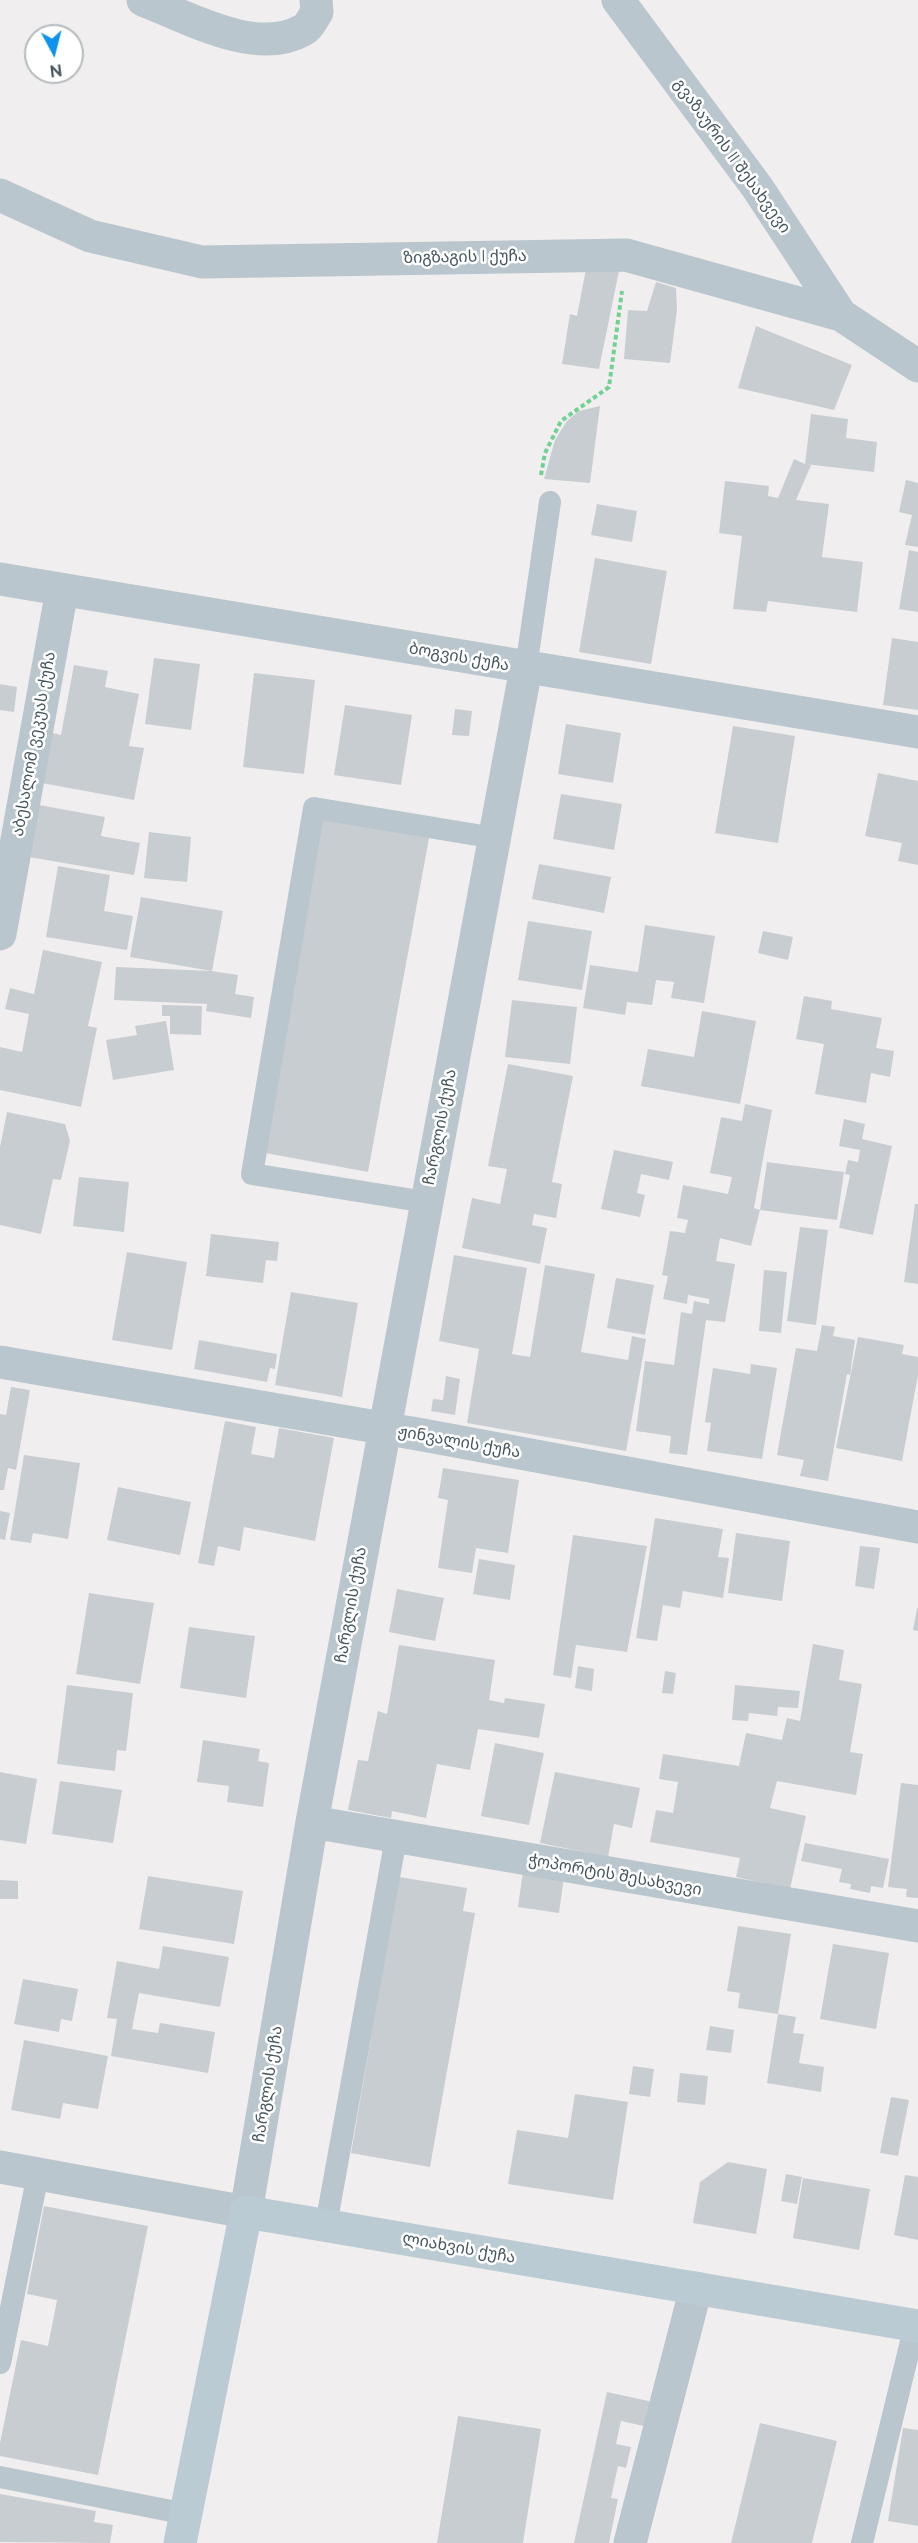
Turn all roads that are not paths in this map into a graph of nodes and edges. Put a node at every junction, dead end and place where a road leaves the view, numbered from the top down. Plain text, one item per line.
1 (143, 0) edge
2 (316, 0) edge
3 (618, 0) edge
4 (0, 195) edge
5 (841, 315) junction
6 (918, 366) edge
7 (549, 502) road end
8 (0, 579) edge
9 (62, 590) junction
10 (526, 668) junction
11 (918, 732) edge
12 (495, 838) junction
13 (0, 934) edge
14 (426, 1202) junction
15 (0, 1362) edge
16 (384, 1428) junction
17 (918, 1527) edge
18 (312, 1822) junction
19 (396, 1838) junction
20 (918, 1926) edge
21 (0, 2167) edge
22 (38, 2174) junction
23 (246, 2212) junction
24 (326, 2225) junction
25 (696, 2288) junction
26 (916, 2325) edge
27 (0, 2362) edge
28 (0, 2477) edge
29 (183, 2529) edge
30 (630, 2543) edge
31 (862, 2543) edge

1 - 2 street
3 - 5 street, გვაზაურის II შესახვევი
4 - 5 street, ზიგზაგის I ქუჩა
5 - 6 street, ზიგზაგის I ქუჩა
7 - 10 lane
8 - 9 street, ბოგვის ქუჩა
9 - 10 street, ბოგვის ქუჩა
9 - 13 street, აბესალომ ვეკუას ქუჩა
10 - 11 street, ბოგვის ქუჩა
10 - 12 street, ჩარგლის ქუჩა
12 - 14 street, ჩარგლის ქუჩა
12 - 14 lane
14 - 16 street, ჩარგლის ქუჩა
15 - 16 street, ჟინვალის ქუჩა
16 - 17 street, ჟინვალის ქუჩა
16 - 18 street, ჩარგლის ქუჩა
18 - 19 street, ჭოპორტის შესახვევი
18 - 23 street, ჩარგლის ქუჩა
19 - 20 street, ჭოპორტის შესახვევი
19 - 24 lane
21 - 22 street, ლიახვის ქუჩა
22 - 23 street, ლიახვის ქუჩა
22 - 27 lane
23 - 24 street, ლიახვის ქუჩა
23 - 29 street, ჩარგლის ქუჩა
24 - 25 street, ლიახვის ქუჩა
25 - 26 street, ლიახვის ქუჩა
25 - 30 street
26 - 31 lane
28 - 29 lane

